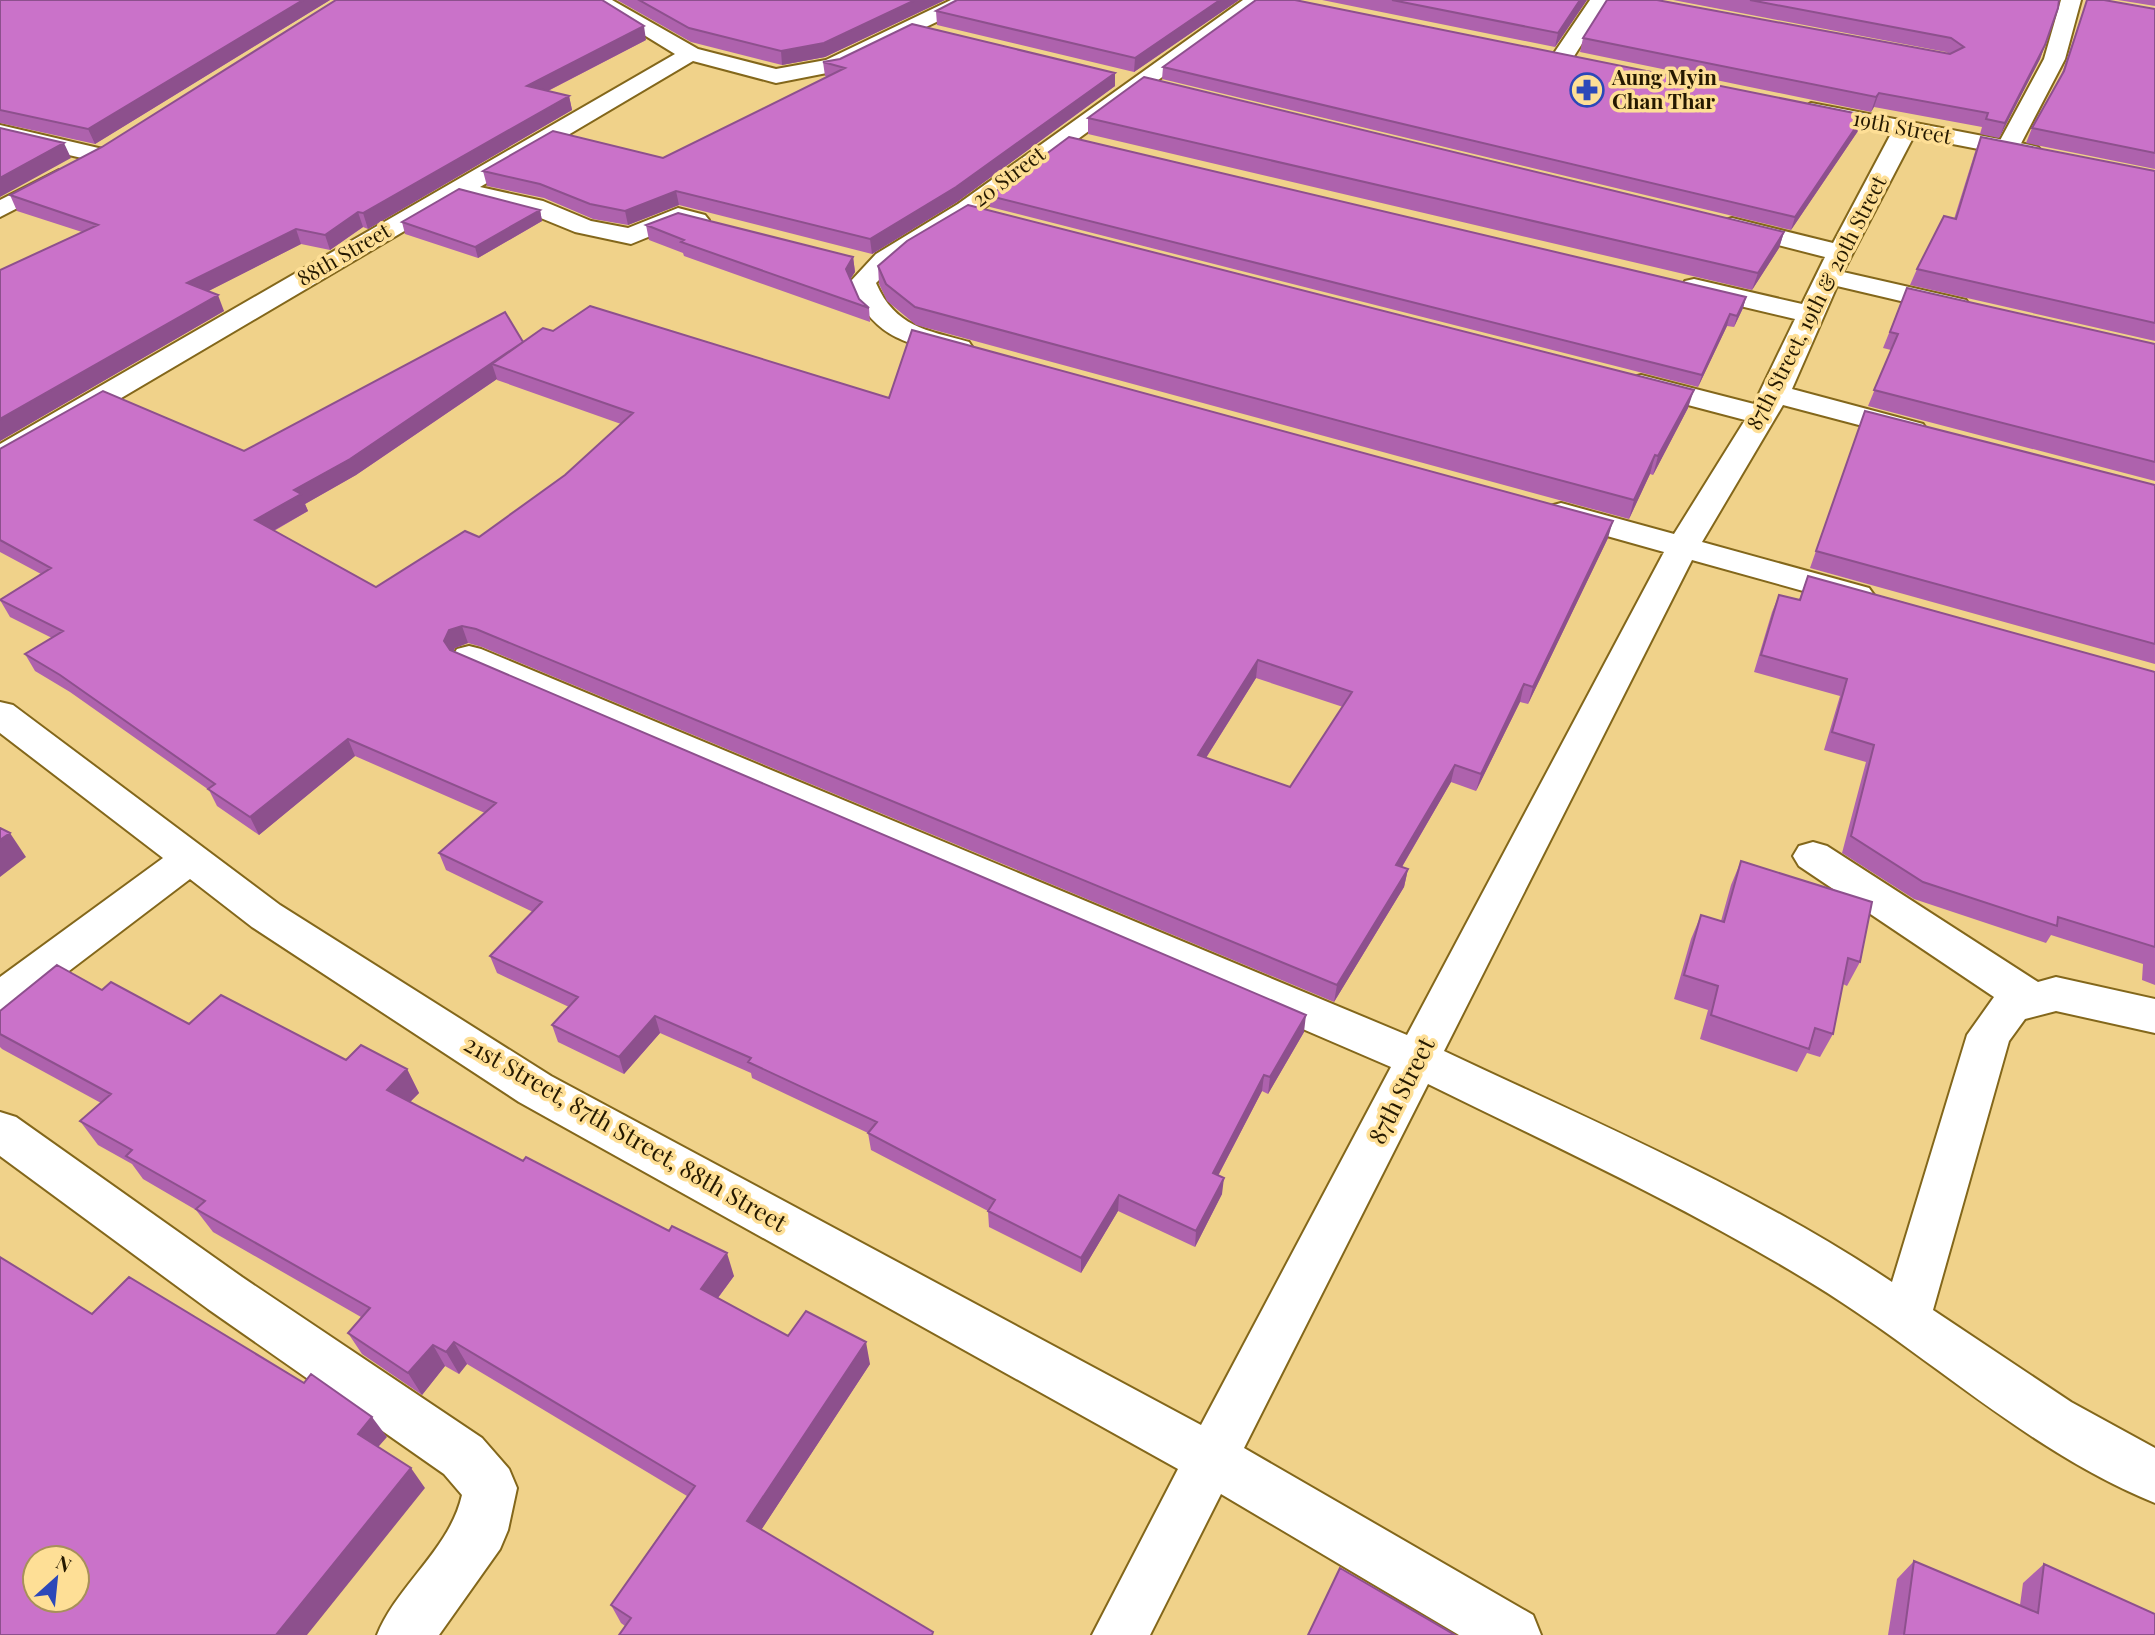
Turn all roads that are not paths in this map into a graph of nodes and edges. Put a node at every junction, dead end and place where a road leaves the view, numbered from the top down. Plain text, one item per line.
1 (597, 0) edge
2 (967, 0) edge
3 (1256, 0) edge
4 (1600, 0) edge
5 (2070, 0) edge
6 (2095, 5) edge
7 (913, 28) junction
8 (953, 37) edge
9 (1534, 53) edge
10 (690, 54) junction
11 (1561, 59) junction
12 (1588, 64) edge
13 (1111, 75) edge
14 (1138, 81) junction
15 (1165, 87) edge
16 (1786, 105) edge
17 (1905, 130) junction
18 (0, 132) edge
19 (1062, 137) junction
20 (123, 140) edge
21 (1089, 143) edge
22 (2008, 148) junction
23 (99, 155) junction
24 (2048, 156) edge
25 (457, 189) junction
26 (0, 210) edge
27 (965, 211) junction
28 (992, 218) edge
29 (1706, 220) edge
30 (724, 226) edge
31 (1835, 265) junction
32 (1675, 282) edge
33 (1976, 310) edge
34 (1811, 314) junction
35 (986, 355) edge
36 (1614, 377) edge
37 (1769, 404) junction
38 (1945, 439) edge
39 (0, 457) edge
40 (1535, 506) edge
41 (1683, 546) junction
42 (1893, 605) edge
43 (469, 657) edge
44 (0, 714) edge
45 (1813, 856) dead end
46 (191, 858) junction
47 (0, 1000) edge
48 (2032, 1000) junction
49 (2155, 1016) edge
50 (1418, 1059) junction
51 (0, 1130) edge
52 (1906, 1319) junction
53 (1212, 1459) junction
54 (2155, 1476) edge
55 (405, 1635) edge
56 (1120, 1635) edge
57 (1513, 1635) edge

1 - 10 street
2 - 7 street
3 - 14 street, 20 Street
4 - 11 street
5 - 6 street
5 - 22 street
7 - 8 street
7 - 10 street
9 - 11 street
10 - 25 street, 88th Street
11 - 12 street
13 - 14 street
14 - 15 street
14 - 19 street, 20 Street
16 - 17 street, 19th Street
17 - 22 street, 19th Street
17 - 31 street, 87th Street, 19th & 20th Street
18 - 23 street
19 - 21 street
19 - 27 street, 20 Street
20 - 23 street
22 - 24 street, 19th Street
23 - 26 street
25 - 30 street
25 - 39 street, 88th Street
27 - 28 street
27 - 35 street, 20 Street
29 - 31 street
31 - 33 street
31 - 34 street, 87th Street, 19th & 20th Street
32 - 34 street
34 - 37 street, 87th Street, 19th & 20th Street
36 - 37 street
37 - 38 street
37 - 41 street, 87th Street, 19th & 20th Street
40 - 41 street
41 - 42 street
41 - 50 street, 87th Street
43 - 50 street
44 - 46 street, 21st Street, 87th Street, 88th Street
45 - 48 street
46 - 47 street
46 - 53 street, 21st Street, 87th Street, 88th Street
48 - 49 street
48 - 52 street
50 - 52 street
50 - 53 street, 87th Street
51 - 55 street
52 - 54 street
53 - 56 street, 87th Street
53 - 57 street, 21st Street, 87th Street, 88th Street

